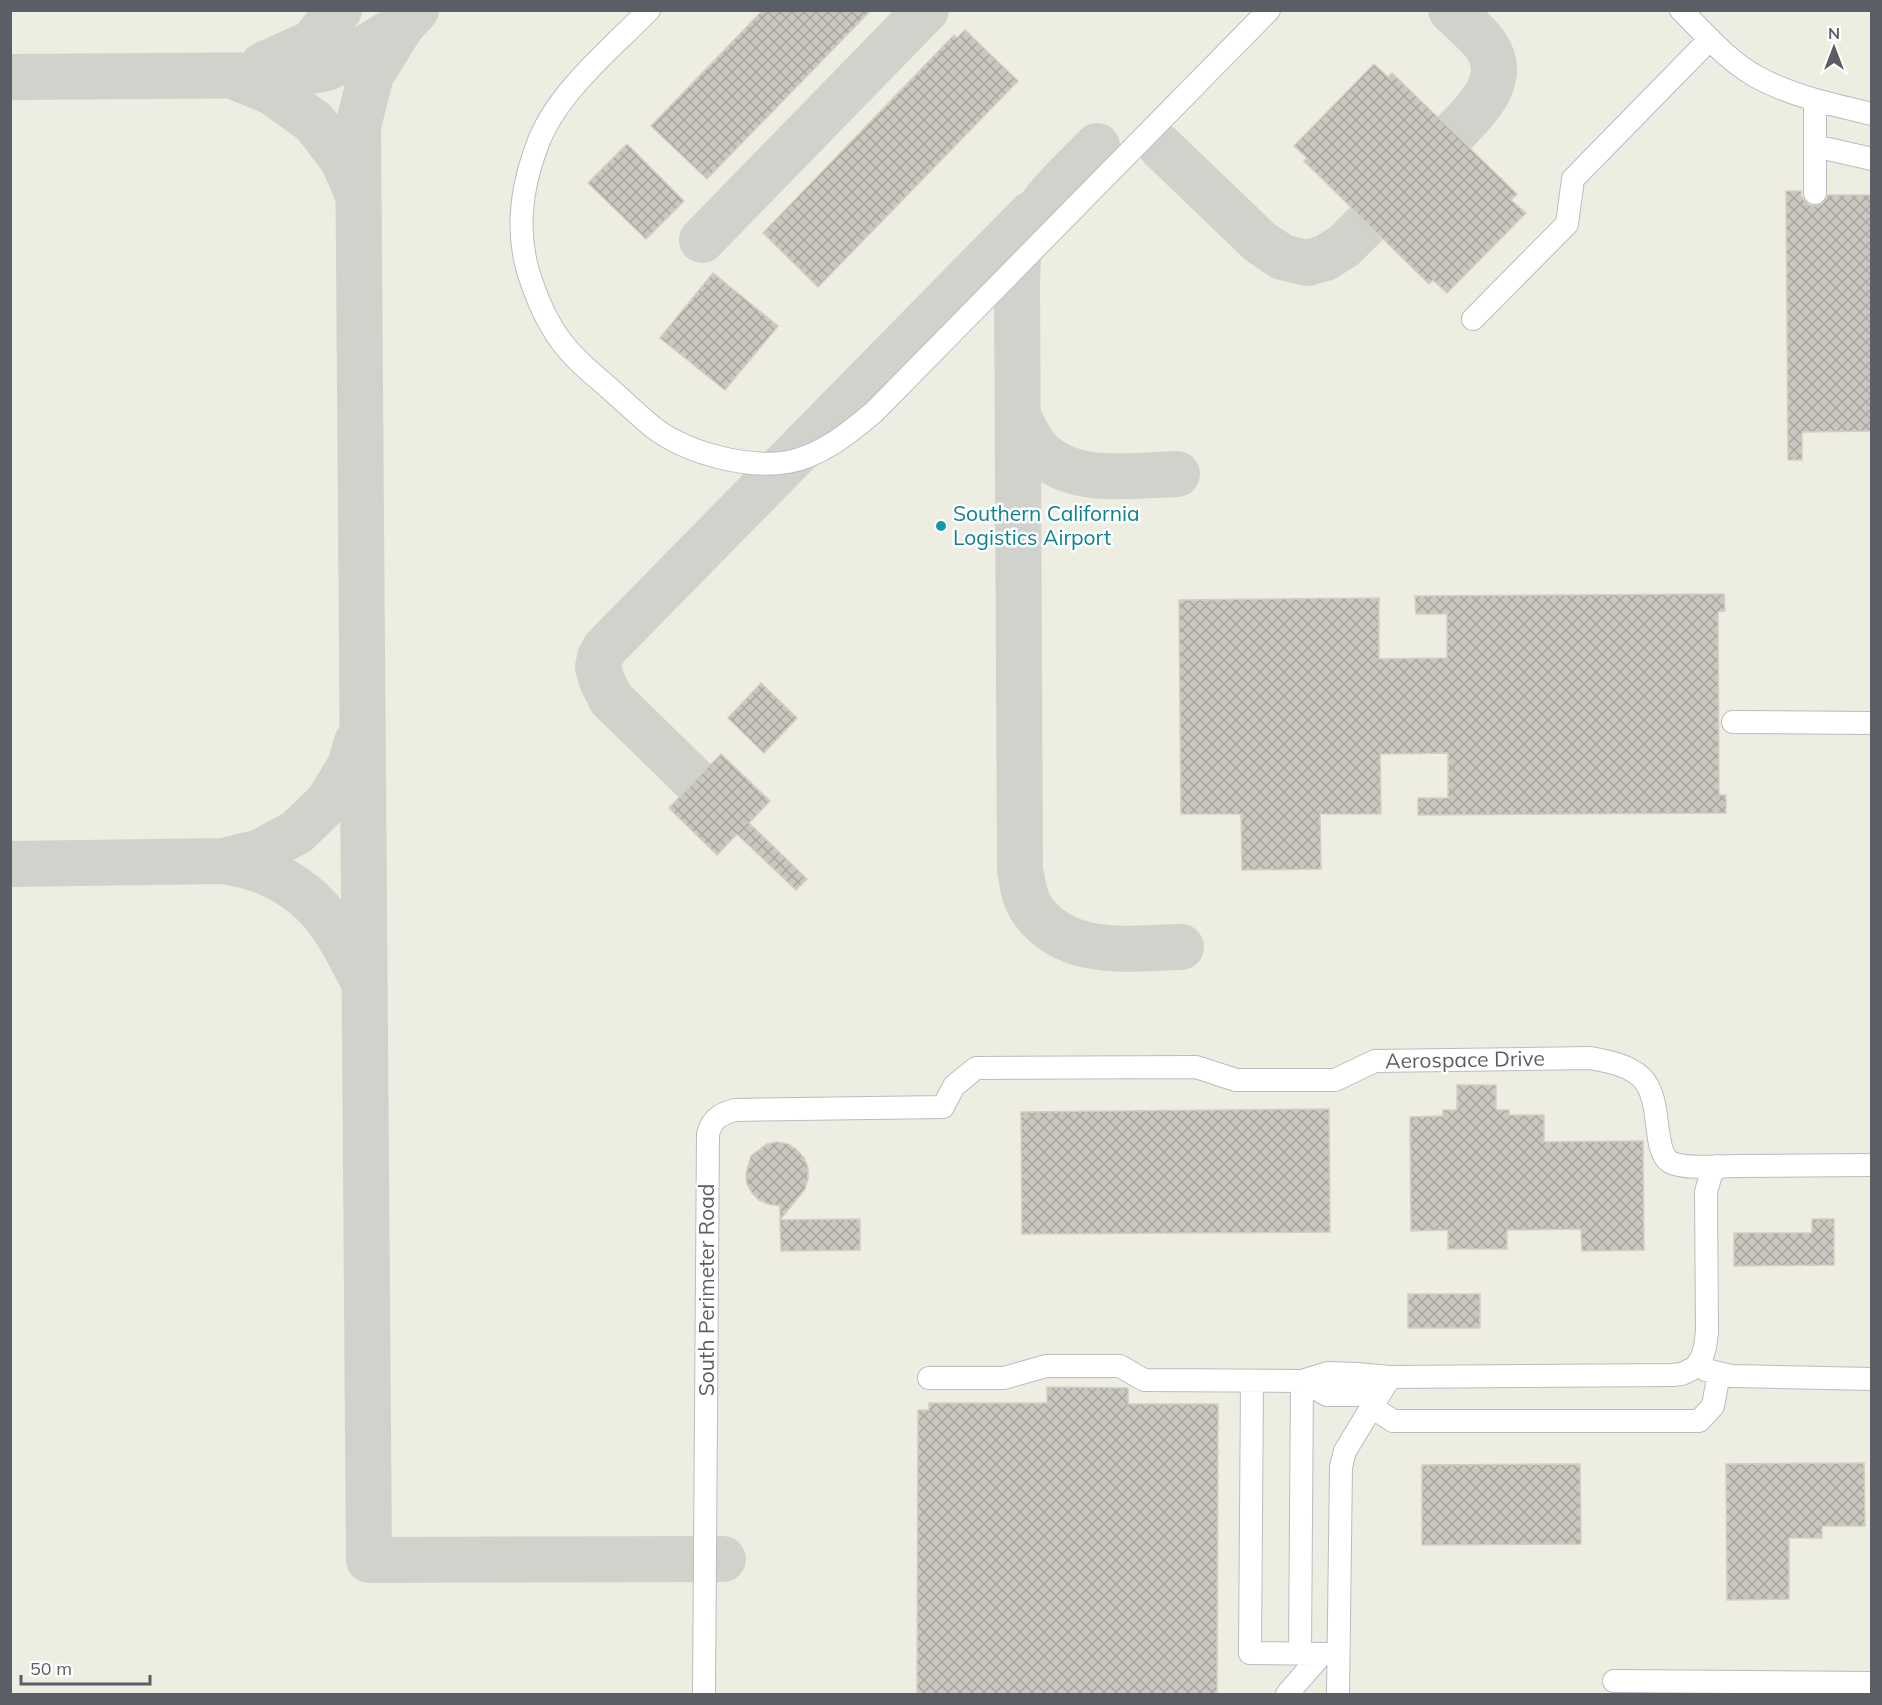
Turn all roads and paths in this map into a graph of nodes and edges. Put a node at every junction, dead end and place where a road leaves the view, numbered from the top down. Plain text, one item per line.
1 (649, 10) edge
2 (1269, 10) edge
3 (1681, 10) edge
4 (1710, 39) junction
5 (1815, 100) junction
6 (1872, 114) edge
7 (1815, 146) junction
8 (1872, 159) edge
9 (1815, 193) dead end
10 (1473, 319) dead end
11 (1732, 722) dead end
12 (1872, 723) edge
13 (943, 1107) joint
14 (1872, 1165) edge
15 (1719, 1166) junction
16 (1696, 1367) junction
17 (1719, 1373) junction
18 (1390, 1377) junction
19 (929, 1378) dead end
20 (1872, 1379) edge
21 (1252, 1381) junction
22 (1302, 1381) junction
23 (1372, 1407) junction
24 (1320, 1654) junction
25 (1614, 1681) dead end
26 (1872, 1683) edge
27 (704, 1695) edge
28 (1287, 1695) edge
29 (1338, 1695) edge

1 - 2 street
3 - 4 street
4 - 5 street
4 - 10 street
5 - 6 street
5 - 7 street
7 - 8 street
7 - 9 street
11 - 12 street
13 - 15 street, Aerospace Drive
13 - 27 street, South Perimeter Road
14 - 15 street, Aerospace Drive
15 - 16 street
16 - 17 street
16 - 18 street
17 - 20 street
17 - 23 street
18 - 22 street
18 - 23 street
19 - 21 street
21 - 22 street
21 - 24 street
22 - 24 street
23 - 24 street
24 - 28 street
24 - 29 street
25 - 26 street

